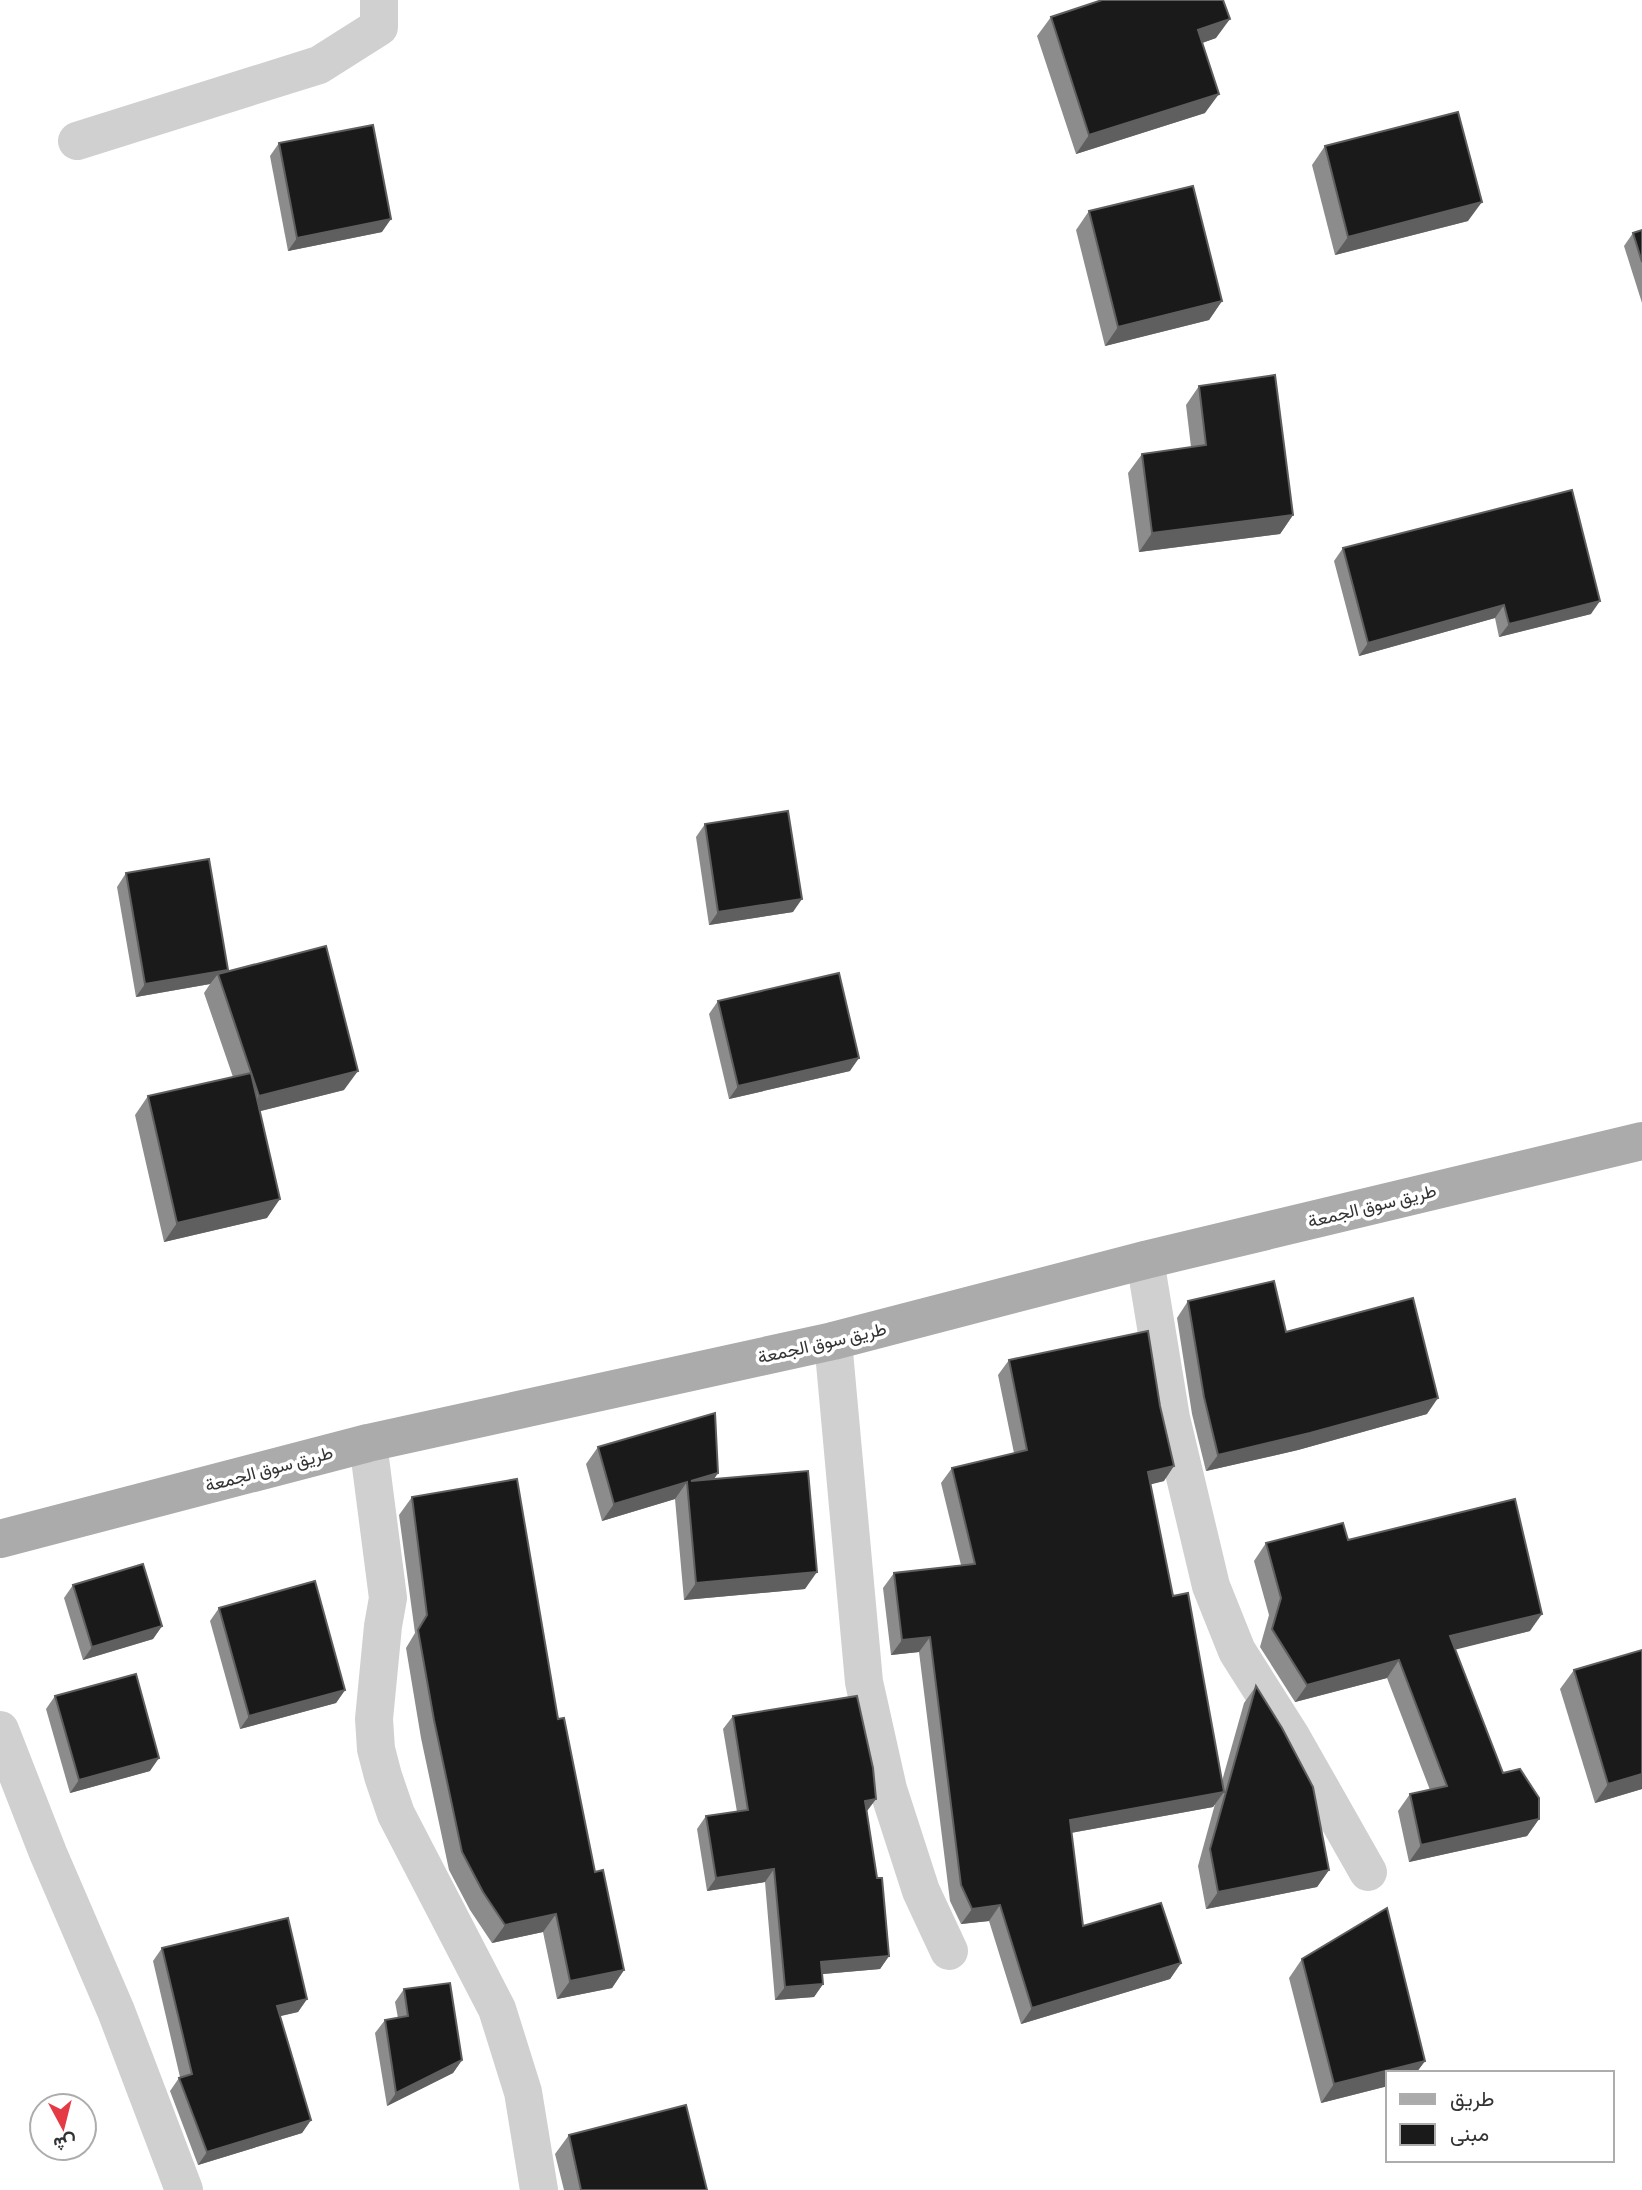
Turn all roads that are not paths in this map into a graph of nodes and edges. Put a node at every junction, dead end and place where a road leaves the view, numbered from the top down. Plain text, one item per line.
1 (379, 0) edge
2 (77, 141) dead end
3 (1642, 1141) edge
4 (1145, 1261) junction
5 (833, 1341) junction
6 (368, 1443) junction
7 (0, 1539) edge
8 (0, 1730) edge
9 (1367, 1872) dead end
10 (949, 1951) dead end
11 (184, 2190) edge
12 (539, 2190) edge

1 - 2 street
3 - 4 main road, طريق سوق الجمعة
4 - 5 main road, طريق سوق الجمعة
4 - 9 street
5 - 6 main road, طريق سوق الجمعة
5 - 10 street
6 - 7 main road, طريق سوق الجمعة
6 - 12 street
8 - 11 street

